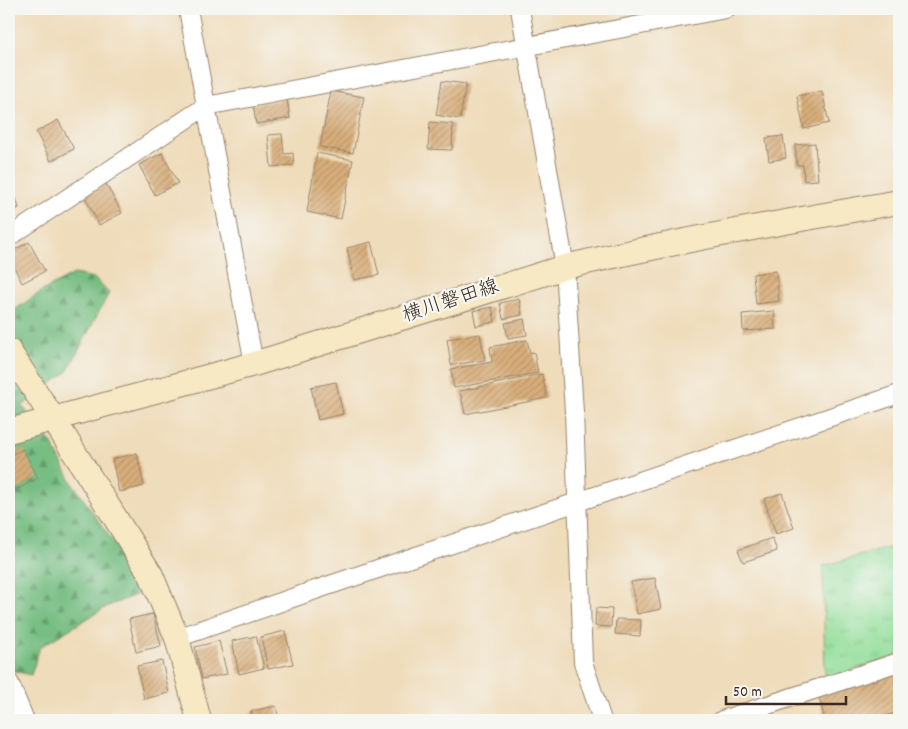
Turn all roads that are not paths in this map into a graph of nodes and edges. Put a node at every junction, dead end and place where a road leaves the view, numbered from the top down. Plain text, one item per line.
1 (188, 9) edge
2 (520, 9) edge
3 (726, 9) edge
4 (527, 47) junction
5 (206, 106) junction
6 (899, 202) edge
7 (9, 237) edge
8 (564, 267) junction
9 (9, 351) edge
10 (254, 364) junction
11 (899, 394) edge
12 (54, 420) junction
13 (9, 431) edge
14 (577, 503) junction
15 (177, 638) junction
16 (899, 662) edge
17 (9, 682) edge
18 (25, 720) edge
19 (199, 720) edge
20 (602, 720) edge
21 (722, 720) edge

1 - 5 street
2 - 4 street
3 - 4 street
4 - 5 street
4 - 8 street
5 - 7 street
5 - 10 street
6 - 8 main road, 横川磐田線
8 - 10 main road, 横川磐田線
8 - 14 street
9 - 12 main road
10 - 12 main road, 横川磐田線
11 - 14 street
12 - 13 main road, 横川磐田線
12 - 15 main road
14 - 15 street
14 - 20 street
15 - 19 main road
16 - 21 street
17 - 18 street

